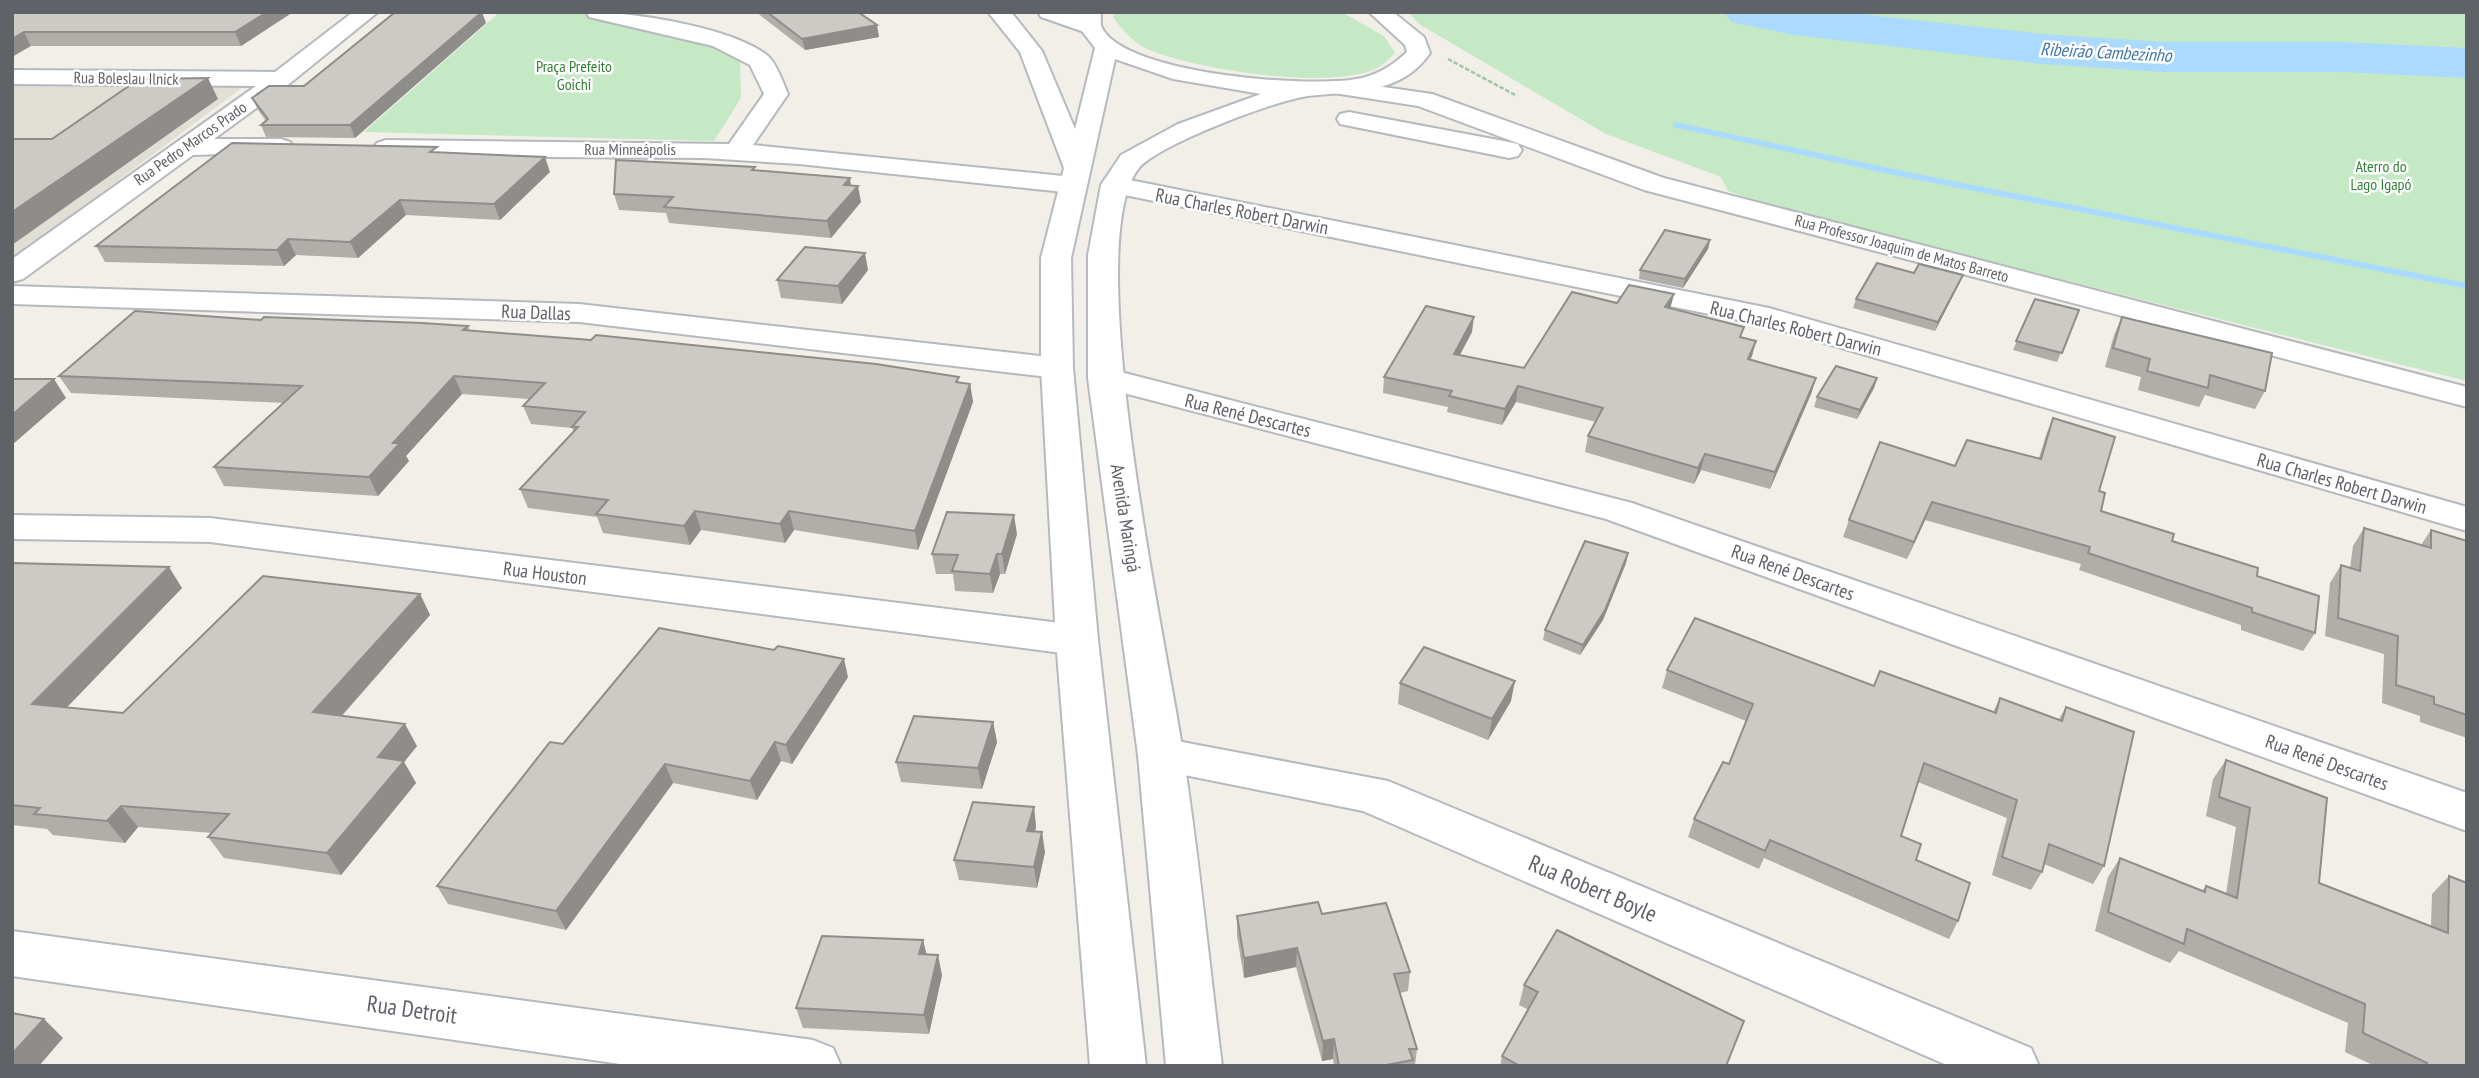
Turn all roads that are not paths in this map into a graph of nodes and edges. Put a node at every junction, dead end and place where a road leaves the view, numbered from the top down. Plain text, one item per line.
1 (368, 12) edge
2 (597, 12) edge
3 (999, 12) edge
4 (1049, 12) edge
5 (1380, 12) edge
6 (1096, 29) edge
7 (12, 77) edge
8 (281, 79) junction
9 (1342, 88) junction
10 (1303, 90) junction
11 (1349, 119) dead end
12 (185, 147) junction
13 (308, 148) edge
14 (362, 148) edge
15 (1557, 149) junction
16 (736, 152) junction
17 (1075, 176) junction
18 (1115, 185) junction
19 (12, 273) edge
20 (12, 296) edge
21 (1057, 368) junction
22 (1105, 378) junction
23 (2467, 397) edge
24 (2467, 519) edge
25 (12, 527) edge
26 (1077, 640) junction
27 (1161, 755) junction
28 (2467, 811) edge
29 (12, 953) edge
30 (813, 1066) edge
31 (1118, 1066) edge
32 (1194, 1066) edge
33 (2011, 1066) edge

1 - 8 street, Rua Pedro Marcos Prado
2 - 16 street
3 - 17 street
4 - 6 street
5 - 9 street, Avenida Maringá
6 - 10 street, Avenida Maringá
6 - 17 street
7 - 8 street, Rua Boleslau Ilnick
8 - 12 street, Rua Pedro Marcos Prado
9 - 10 street, Avenida Maringá
9 - 15 street, Rua Professor Joaquim de Matos Barreto
10 - 18 street, Avenida Maringá
11 - 15 street
12 - 13 street
12 - 19 street, Rua Pedro Marcos Prado
14 - 16 street, Rua Minneápolis
15 - 23 street, Rua Professor Joaquim de Matos Barreto
16 - 17 street, Rua Minneápolis
17 - 21 street
18 - 22 street, Avenida Maringá
18 - 24 street, Rua Charles Robert Darwin
20 - 21 street, Rua Dallas
21 - 26 street
22 - 27 street, Avenida Maringá
22 - 28 street, Rua René Descartes
25 - 26 street, Rua Houston
26 - 31 street
27 - 32 street, Avenida Maringá
27 - 33 street, Rua Robert Boyle
29 - 30 street, Rua Detroit

